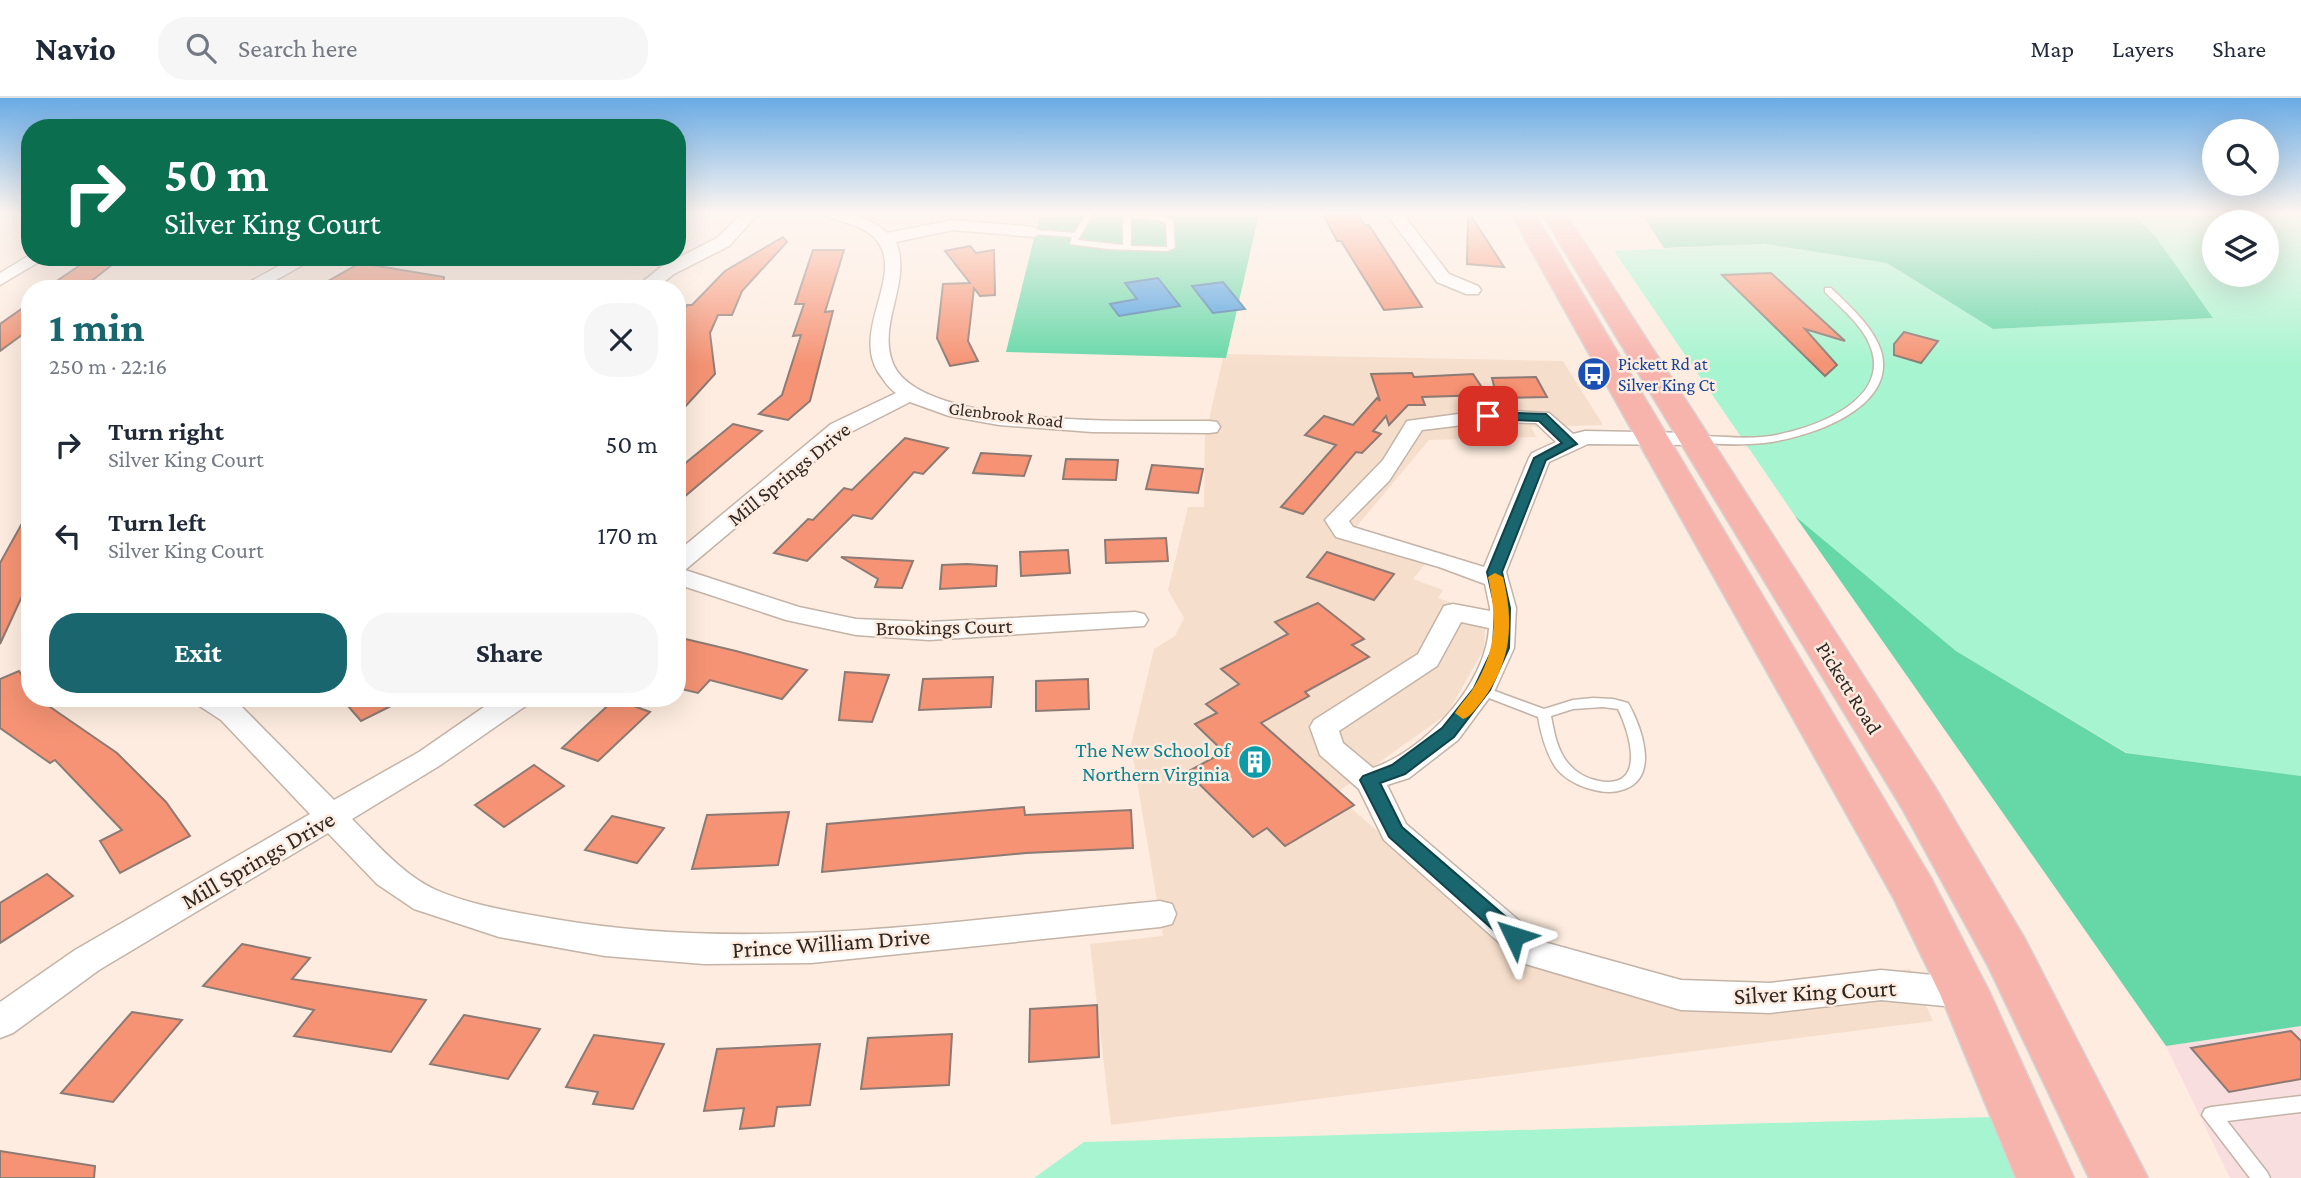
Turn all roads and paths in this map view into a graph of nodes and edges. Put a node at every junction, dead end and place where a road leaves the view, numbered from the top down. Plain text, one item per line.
1 (892, 264) edge
2 (1433, 264) edge
3 (1557, 264) edge
4 (1586, 264) edge
5 (24, 266) edge
6 (291, 266) edge
7 (676, 266) edge
8 (264, 280) edge
9 (655, 280) edge
10 (0, 281) edge
11 (1472, 290) dead end
12 (1828, 290) dead end
13 (909, 394) junction
14 (1209, 427) dead end
15 (1673, 438) junction
16 (1571, 444) junction
17 (686, 557) edge
18 (686, 579) edge
19 (1496, 580) junction
20 (1135, 620) dead end
21 (1502, 622) junction
22 (1481, 690) junction
23 (222, 707) edge
24 (504, 707) edge
25 (1544, 714) junction
26 (1370, 782) junction
27 (332, 817) junction
28 (1160, 914) dead end
29 (1965, 993) junction
30 (0, 1022) edge
31 (2301, 1104) edge
32 (2045, 1178) edge
33 (2119, 1178) edge
34 (2261, 1178) edge

1 - 13 street, Glenbrook Road
2 - 11 street
3 - 15 main road, Pickett Road
4 - 15 main road, Pickett Road
5 - 10 street
6 - 8 street
7 - 9 street
12 - 15 lane
13 - 14 street, Glenbrook Road
13 - 17 street, Mill Springs Drive
15 - 16 street
15 - 29 main road, Pickett Road
15 - 33 main road, Pickett Road
16 - 19 street
16 - 19 street
18 - 20 street, Brookings Court
19 - 21 street
21 - 22 street
21 - 26 street, Silver King Court
22 - 25 lane
22 - 26 street
23 - 27 street, Prince William Drive
24 - 27 street, Mill Springs Drive
25 - 25 lane
26 - 29 street, Silver King Court
27 - 28 street, Prince William Drive
27 - 30 street, Mill Springs Drive
29 - 32 main road, Pickett Road
31 - 34 lane

